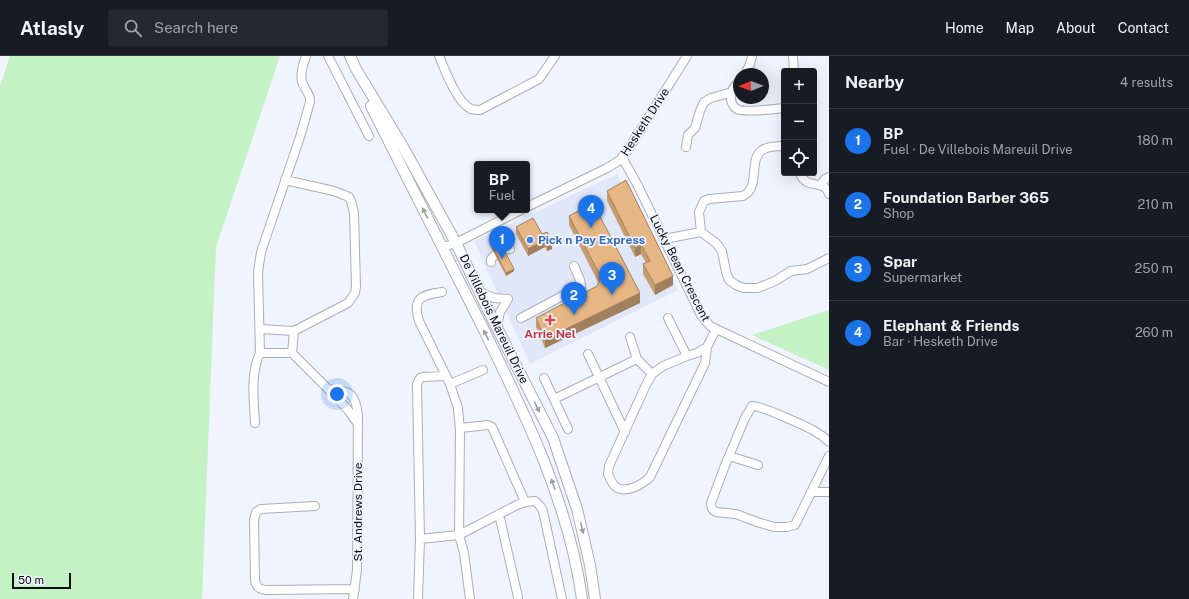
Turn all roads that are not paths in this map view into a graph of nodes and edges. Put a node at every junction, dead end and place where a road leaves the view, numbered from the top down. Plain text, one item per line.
1 (306, 56) edge
2 (328, 56) edge
3 (345, 56) edge
4 (350, 56) edge
5 (439, 56) edge
6 (555, 56) edge
7 (687, 56) edge
8 (752, 56) edge
9 (793, 56) edge
10 (748, 68) edge
11 (794, 68) edge
12 (732, 92) joint
13 (781, 108) edge
14 (369, 136) dead end
15 (686, 147) dead end
16 (781, 147) edge
17 (622, 157) junction
18 (801, 176) edge
19 (829, 177) edge
20 (286, 180) junction
21 (821, 185) junction
22 (829, 194) edge
23 (530, 206) edge
24 (516, 213) edge
25 (701, 232) junction
26 (664, 239) junction
27 (456, 243) junction
28 (443, 247) junction
29 (829, 258) edge
30 (574, 266) dead end
31 (442, 292) dead end
32 (480, 292) junction
33 (521, 318) dead end
34 (668, 318) dead end
35 (496, 326) junction
36 (260, 329) junction
37 (716, 329) junction
38 (294, 331) junction
39 (630, 338) dead end
40 (707, 347) junction
41 (260, 353) junction
42 (292, 353) junction
43 (588, 354) dead end
44 (687, 356) junction
45 (637, 359) junction
46 (483, 370) dead end
47 (652, 374) junction
48 (544, 378) dead end
49 (599, 378) junction
50 (448, 380) junction
51 (829, 382) edge
52 (328, 389) junction
53 (554, 399) junction
54 (255, 423) dead end
55 (358, 424) junction
56 (460, 428) junction
57 (568, 430) dead end
58 (625, 432) junction
59 (829, 442) edge
60 (729, 456) junction
61 (829, 456) edge
62 (758, 465) dead end
63 (812, 492) junction
64 (829, 492) edge
65 (525, 502) junction
66 (314, 506) dead end
67 (499, 514) junction
68 (459, 535) junction
69 (420, 539) junction
70 (355, 589) junction
71 (518, 597) dead end
72 (354, 599) edge
73 (418, 599) edge
74 (470, 599) edge
75 (562, 599) edge
76 (582, 599) edge
77 (595, 599) edge

1 - 20 street
2 - 14 street
28 -> 3 main road, De Villebois Mareuil Drive
4 - 27 main road, De Villebois Mareuil Drive
5 - 6 street
7 - 17 street, Hesketh Drive
8 - 10 street
9 - 11 street
12 - 13 street
12 - 15 street
16 - 25 street
17 - 23 street, Hesketh Drive
17 - 26 street, Lucky Bean Crescent
18 - 21 street
19 - 21 street
20 - 36 street
20 - 38 street
21 - 22 street
24 - 27 street
25 - 26 street
25 - 29 street
26 - 37 street, Lucky Bean Crescent
27 - 28 street
27 - 32 main road, De Villebois Mareuil Drive
76 -> 28 main road, De Villebois Mareuil Drive
30 - 33 street
31 - 50 street
32 - 35 main road, De Villebois Mareuil Drive
32 - 35 street
34 - 44 street
35 -> 77 main road, De Villebois Mareuil Drive
36 - 38 street
36 - 41 street
37 - 40 street
37 - 51 street, Lucky Bean Crescent
38 - 42 street
39 - 45 street
40 - 44 street
40 - 58 street
41 - 42 street
41 - 54 street
42 - 52 street
43 - 49 street
44 - 47 street
45 - 47 street
45 - 49 street
46 - 50 street
47 - 58 street
48 - 53 street
49 - 53 street
49 - 58 street
50 - 56 street
50 - 69 street
52 - 55 street
52 - 55 street, St. Andrews Drive
53 - 57 street
55 - 70 street, St. Andrews Drive
56 - 65 street
56 - 68 street
59 - 60 street
60 - 62 street
60 - 63 street
61 - 63 street
63 - 64 street
65 - 67 street
65 - 75 street
66 - 70 street
67 - 68 street
67 - 71 street
68 - 69 street
68 - 74 street
69 - 73 street
70 - 72 street, St. Andrews Drive

